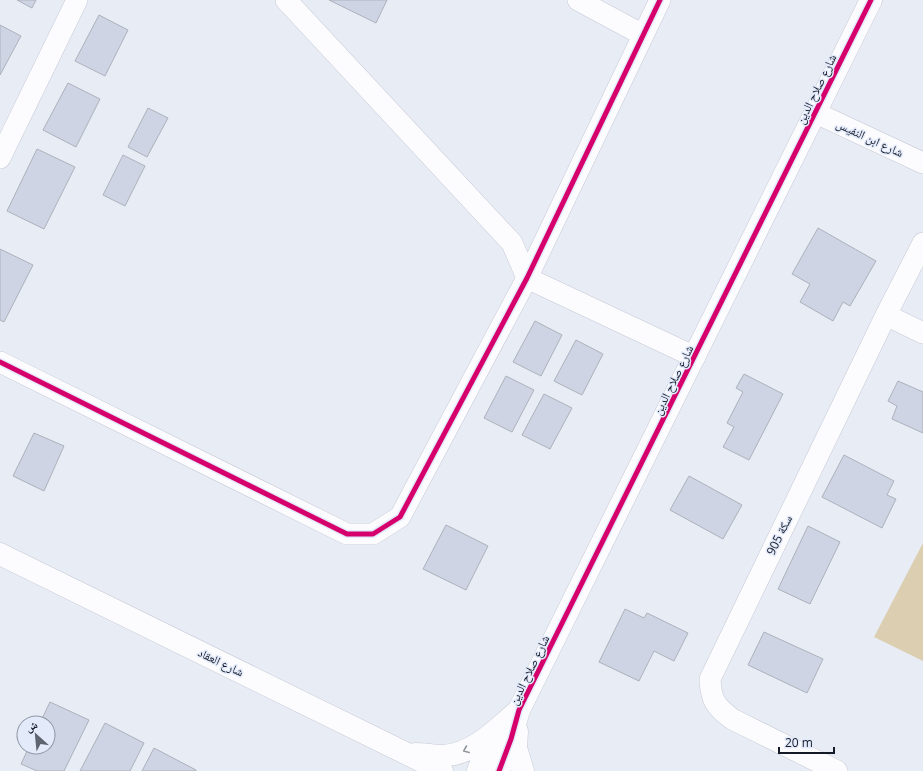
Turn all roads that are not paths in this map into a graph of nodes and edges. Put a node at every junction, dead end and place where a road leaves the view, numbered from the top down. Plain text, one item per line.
1 (77, 0) edge
2 (286, 0) edge
3 (578, 0) edge
4 (660, 0) edge
5 (871, 0) edge
6 (643, 35) junction
7 (816, 113) junction
8 (0, 158) edge
9 (923, 163) edge
10 (923, 243) edge
11 (528, 278) junction
12 (886, 315) junction
13 (923, 333) edge
14 (695, 357) junction
15 (0, 362) edge
16 (0, 554) edge
17 (519, 710) junction
18 (405, 753) junction
19 (439, 771) edge
20 (478, 771) edge
21 (500, 771) edge
22 (523, 771) edge
23 (837, 771) edge

1 - 8 street
2 - 11 street
3 - 6 street
4 - 6 street
5 - 7 street, شارع صلاح الدين
6 - 11 street
7 - 9 street, شارع ابن النفيس
7 - 14 street, شارع صلاح الدين
10 - 12 street, سكة 905
11 - 14 street
11 - 15 street
12 - 13 street
12 - 23 street, سكة 905
14 - 17 street, شارع صلاح الدين
16 - 18 street, شارع العقاد
17 -> 18 street
17 - 20 street, شارع صلاح الدين
17 - 21 street, شارع صلاح الدين
17 - 22 street
18 - 19 street, شارع العقاد

